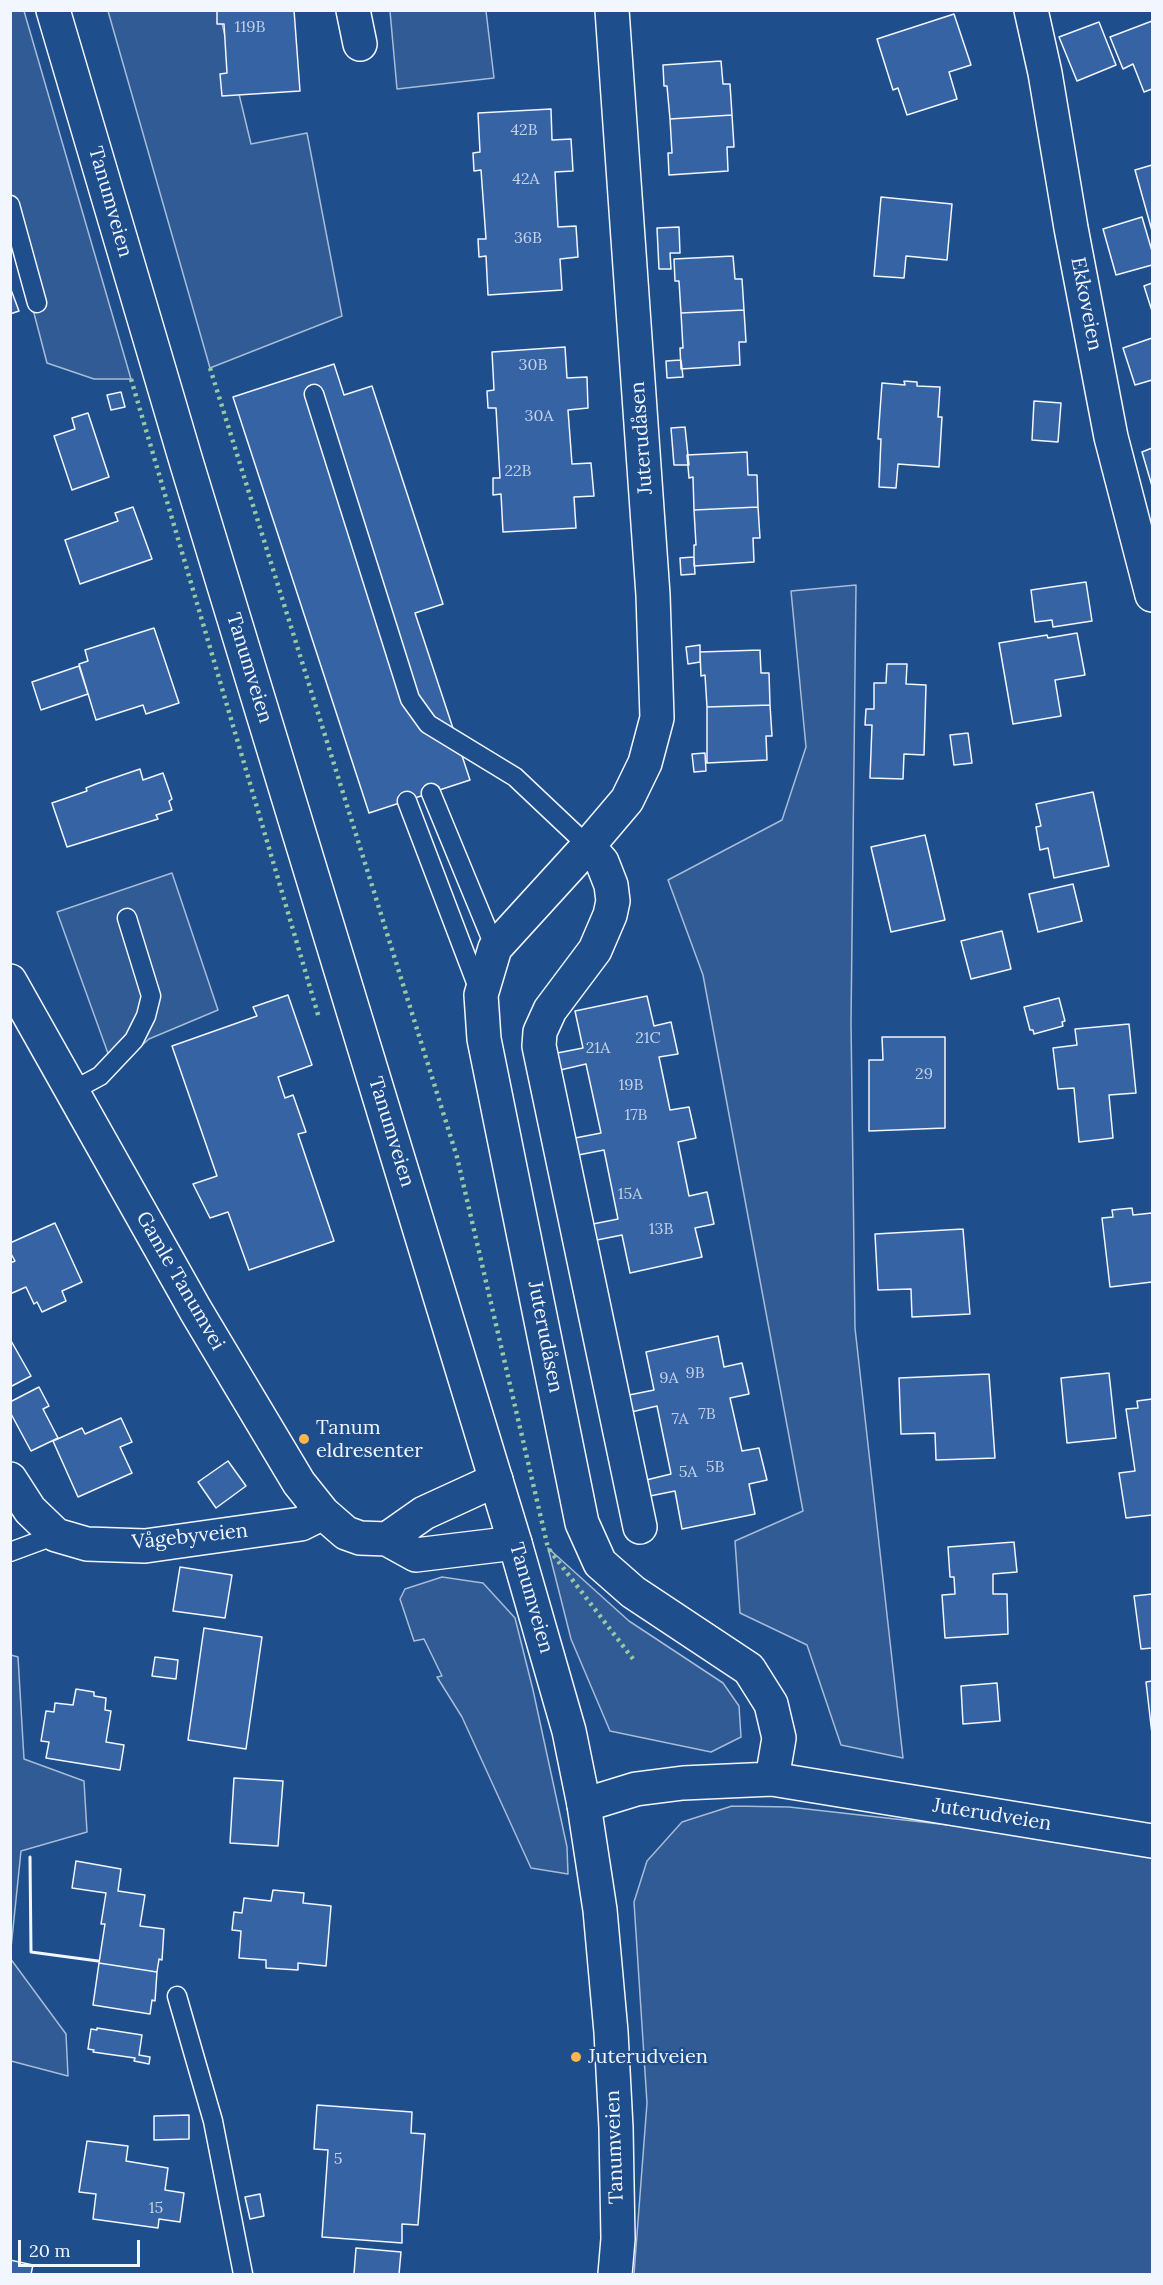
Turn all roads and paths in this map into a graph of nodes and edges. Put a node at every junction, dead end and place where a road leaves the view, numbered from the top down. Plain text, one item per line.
1 (53, 10) edge
2 (353, 10) edge
3 (612, 10) edge
4 (1031, 10) edge
5 (360, 44) dead end
6 (10, 205) edge
7 (38, 303) dead end
8 (314, 394) dead end
9 (1152, 595) edge
10 (431, 793) dead end
11 (408, 801) dead end
12 (588, 846) junction
13 (127, 918) dead end
14 (495, 948) junction
15 (10, 981) edge
16 (480, 995) junction
17 (74, 1090) junction
18 (10, 1479) edge
19 (496, 1480) junction
20 (323, 1514) junction
21 (640, 1527) dead end
22 (56, 1535) junction
23 (387, 1539) junction
24 (515, 1543) junction
25 (10, 1552) edge
26 (772, 1779) junction
27 (584, 1805) junction
28 (1152, 1841) edge
29 (177, 1996) dead end
30 (243, 2274) edge
31 (615, 2274) edge

1 - 19 street, Tanumveien
2 - 5 street
3 - 12 street, Juterudåsen
4 - 9 street, Ekkoveien
6 - 7 lane
8 - 12 lane
10 - 14 lane
11 - 16 lane
12 - 14 street, Juterudåsen
12 - 21 street
13 - 17 lane
14 - 16 street, Juterudåsen
15 - 17 street, Gamle Tanumvei
16 - 26 street, Juterudåsen
17 - 20 street, Gamle Tanumvei
18 - 22 street, Vågebyveien
19 - 23 street
19 - 24 street, Tanumveien
20 - 22 street, Vågebyveien
20 - 23 street, Gamle Tanumvei
22 - 25 lane
23 - 24 street, Gamle Tanumvei
24 - 27 street, Tanumveien
26 - 27 street, Juterudveien
26 - 28 street, Juterudveien
27 - 31 street, Tanumveien
29 - 30 lane

